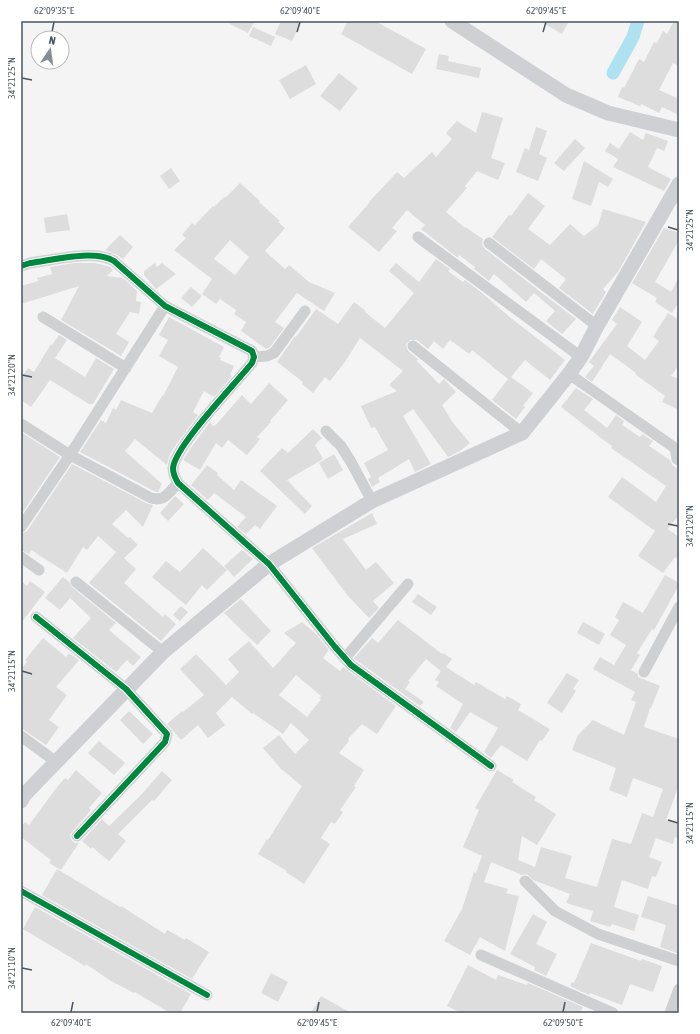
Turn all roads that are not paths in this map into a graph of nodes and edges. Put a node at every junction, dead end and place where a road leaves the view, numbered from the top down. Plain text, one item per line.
1 (452, 21) edge
2 (679, 130) edge
3 (679, 184) edge
4 (418, 237) dead end
5 (489, 243) dead end
6 (21, 266) edge
7 (165, 306) junction
8 (305, 311) dead end
9 (43, 317) dead end
10 (597, 326) junction
11 (413, 346) dead end
12 (254, 357) junction
13 (581, 357) junction
14 (126, 368) junction
15 (569, 374) junction
16 (21, 424) edge
17 (326, 431) dead end
18 (522, 433) junction
19 (70, 455) junction
20 (679, 460) edge
21 (178, 483) junction
22 (372, 501) junction
23 (21, 527) edge
24 (21, 557) edge
25 (269, 564) junction
26 (39, 570) dead end
27 (76, 582) dead end
28 (408, 584) dead end
29 (679, 607) edge
30 (36, 617) dead end
31 (163, 652) junction
32 (345, 658) junction
33 (644, 672) dead end
34 (126, 689) junction
35 (21, 736) edge
36 (56, 762) junction
37 (491, 766) dead end
38 (21, 801) edge
39 (77, 836) dead end
40 (525, 881) dead end
41 (21, 891) edge
42 (481, 955) dead end
43 (679, 961) edge
44 (679, 989) edge
45 (207, 995) dead end
46 (613, 1013) edge
47 (670, 1013) edge

1 - 2 main road
3 - 10 main road
4 - 13 street
5 - 10 street
6 - 7 street
7 - 12 street
7 - 14 street
8 - 12 street
9 - 14 street
10 - 13 main road
11 - 18 street
12 - 21 street
13 - 15 main road
14 - 19 street
15 - 18 main road
15 - 20 street
16 - 19 street
17 - 22 street
18 - 22 main road
19 - 21 street
19 - 23 street
21 - 25 street
22 - 25 main road
24 - 26 street
25 - 31 main road
25 - 32 street
27 - 31 street
28 - 32 street
29 - 33 street
30 - 34 street
31 - 34 main road
32 - 37 street
34 - 36 main road
34 - 39 street
35 - 36 street
36 - 38 main road
40 - 43 street
41 - 45 street
42 - 46 street
44 - 47 street

